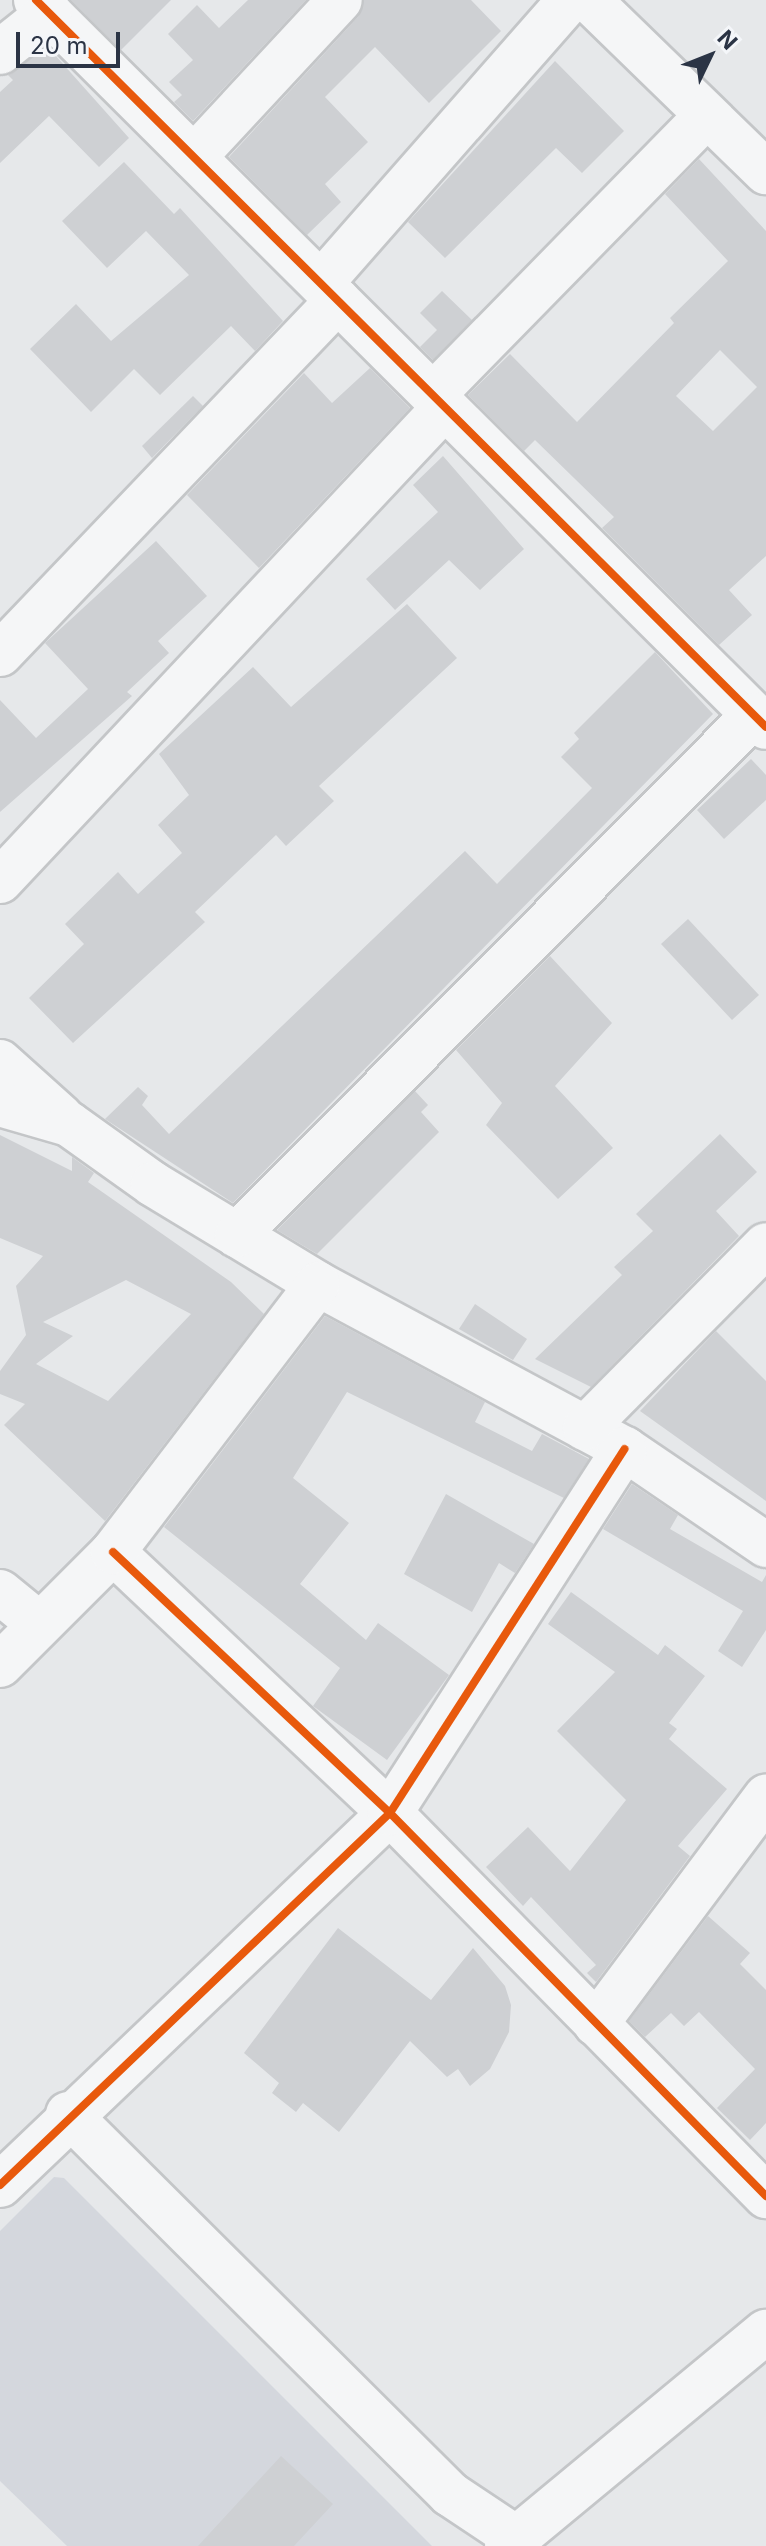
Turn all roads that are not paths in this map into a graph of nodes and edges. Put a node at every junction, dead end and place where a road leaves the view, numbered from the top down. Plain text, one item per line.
1 (340, 0) edge
2 (570, 0) edge
3 (589, 0) edge
4 (43, 6) edge
5 (0, 52) edge
6 (706, 116) junction
7 (194, 157) junction
8 (766, 172) edge
9 (329, 292) junction
10 (439, 401) junction
11 (0, 654) edge
12 (760, 721) edge
13 (0, 881) edge
14 (0, 1062) edge
15 (0, 1104) edge
16 (69, 1124) junction
17 (237, 1235) junction
18 (766, 1245) edge
19 (318, 1284) junction
20 (585, 1428) junction
21 (625, 1449) junction
22 (763, 1537) edge
23 (113, 1552) junction
24 (0, 1592) edge
25 (38, 1623) junction
26 (0, 1665) edge
27 (766, 1797) edge
28 (390, 1813) junction
29 (596, 2024) junction
30 (68, 2114) junction
31 (759, 2174) edge
32 (0, 2185) edge
33 (766, 2332) edge
34 (513, 2543) edge

1 - 7 street
2 - 9 street
3 - 6 street
4 - 5 street
4 - 7 street
6 - 8 street
6 - 10 street
7 - 9 street
9 - 10 street
9 - 11 street
10 - 12 street
10 - 13 street
12 - 17 street
14 - 16 street
15 - 16 street
16 - 17 street
17 - 19 street
18 - 20 street
19 - 20 street
19 - 23 street
20 - 21 street
21 - 22 street
21 - 28 street
23 - 25 street
23 - 28 street
24 - 25 street
25 - 26 street
27 - 29 street
28 - 29 street
28 - 30 street
29 - 31 street
30 - 32 street
30 - 34 street
33 - 34 street

